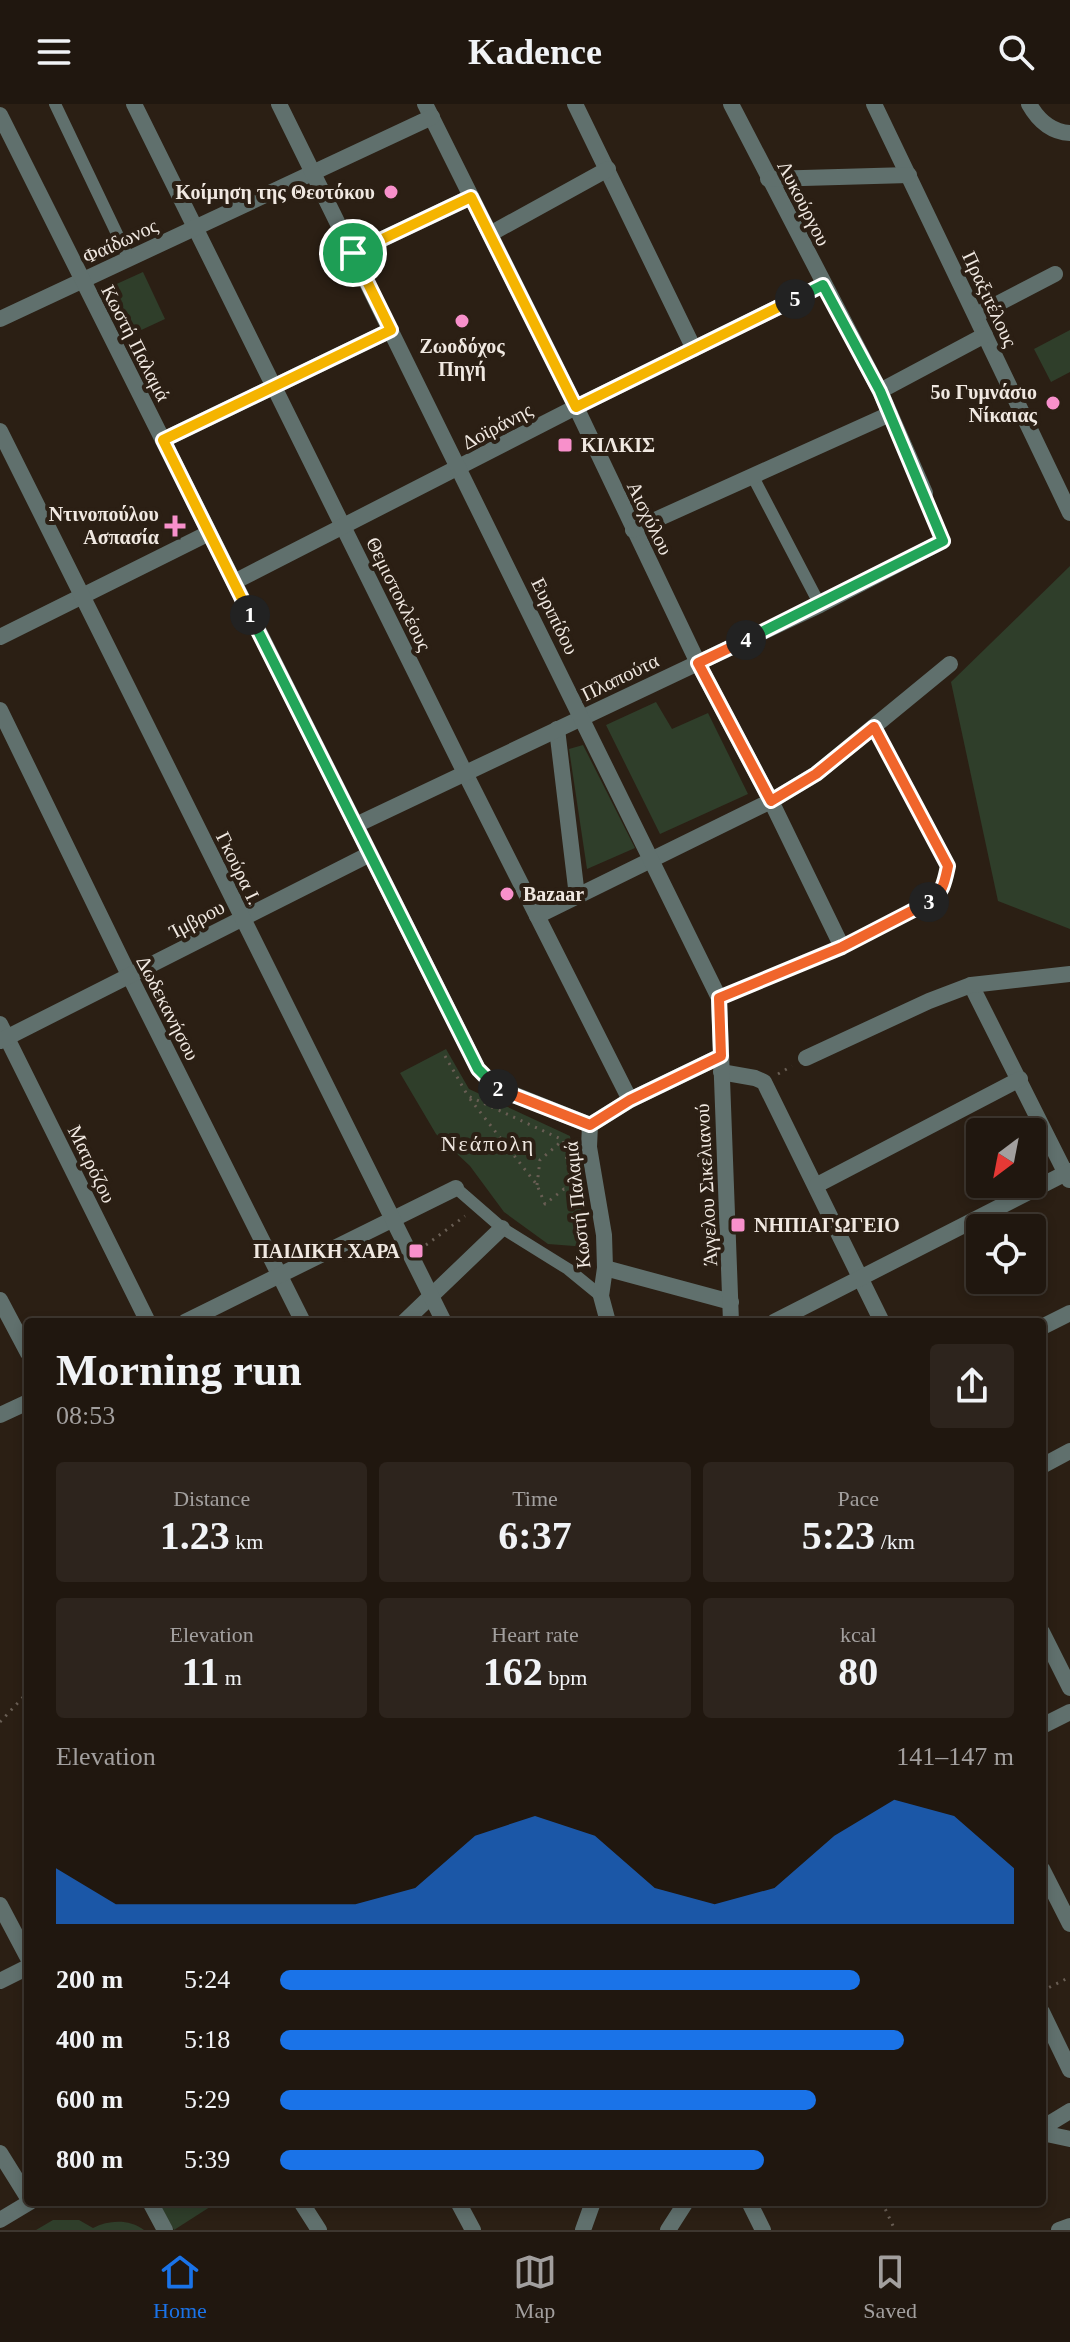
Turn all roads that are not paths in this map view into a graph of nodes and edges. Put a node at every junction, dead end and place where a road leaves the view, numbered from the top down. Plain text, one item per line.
1 (55, 104) edge
2 (134, 104) edge
3 (279, 104) edge
4 (575, 104) edge
5 (731, 104) edge
6 (874, 104) edge
7 (1029, 104) edge
8 (428, 111) edge
9 (0, 115) edge
10 (1070, 133) edge
11 (608, 169) junction
12 (313, 173) junction
13 (909, 175) junction
14 (768, 179) junction
15 (471, 197) junction
16 (195, 228) junction
17 (490, 234) junction
18 (353, 253) junction
19 (129, 259) junction
20 (1055, 274) dead end
21 (83, 280) junction
22 (823, 285) junction
23 (976, 315) junction
24 (0, 319) edge
25 (391, 330) junction
26 (985, 335) junction
27 (694, 349) junction
28 (274, 387) junction
29 (880, 391) junction
30 (576, 407) junction
31 (890, 414) junction
32 (0, 431) edge
33 (163, 440) junction
34 (460, 469) junction
35 (753, 477) junction
36 (925, 493) road end
37 (1070, 513) edge
38 (344, 527) junction
39 (633, 530) junction
40 (209, 533) junction
41 (943, 541) road end
42 (234, 582) junction
43 (82, 596) junction
44 (820, 605) junction
45 (0, 637) edge
46 (698, 663) junction
47 (950, 664) dead end
48 (0, 710) edge
49 (582, 717) junction
50 (874, 727) junction
51 (557, 729) junction
52 (465, 773) junction
53 (771, 801) junction
54 (356, 825) junction
55 (370, 854) junction
56 (652, 858) junction
57 (577, 896) junction
58 (537, 916) junction
59 (242, 918) junction
60 (842, 947) junction
61 (1070, 974) edge
62 (130, 977) junction
63 (971, 985) junction
64 (719, 998) junction
65 (2, 1034) edge
66 (806, 1058) road end
67 (721, 1064) junction
68 (1020, 1079) junction
69 (630, 1100) junction
70 (590, 1125) junction
71 (1069, 1175) edge
72 (817, 1185) junction
73 (456, 1188) joint
74 (394, 1221) junction
75 (502, 1228) junction
76 (605, 1268) junction
77 (279, 1273) junction
78 (861, 1277) junction
79 (431, 1296) junction
80 (601, 1296) junction
81 (0, 1300) edge
82 (731, 1302) junction
83 (1070, 1313) edge
84 (146, 1318) edge
85 (193, 1318) edge
86 (301, 1318) edge
87 (408, 1318) edge
88 (442, 1318) edge
89 (607, 1318) edge
90 (731, 1318) edge
91 (782, 1318) edge
92 (880, 1318) edge
93 (1046, 1325) edge
94 (24, 1345) edge
95 (24, 1404) edge
96 (0, 1415) edge
97 (1068, 1457) edge
98 (1046, 1465) edge
99 (1046, 1640) edge
100 (1070, 1688) edge
101 (1070, 1712) edge
102 (1046, 1724) edge
103 (1046, 1877) edge
104 (0, 1905) edge
105 (1070, 1924) edge
106 (24, 1950) edge
107 (24, 1969) edge
108 (0, 1981) edge
109 (1046, 2020) edge
110 (1070, 2070) edge
111 (1070, 2111) edge
112 (1046, 2128) edge
113 (1046, 2132) edge
114 (1070, 2139) edge
115 (0, 2153) edge
116 (24, 2192) edge
117 (24, 2203) edge
118 (153, 2206) edge
119 (304, 2206) edge
120 (460, 2206) edge
121 (592, 2206) edge
122 (683, 2206) edge
123 (751, 2206) edge
124 (0, 2220) edge
125 (1070, 2226) edge
126 (165, 2230) edge
127 (319, 2230) edge
128 (473, 2230) edge
129 (583, 2230) edge
130 (668, 2230) edge
131 (763, 2230) edge
132 (1059, 2230) edge

1 - 19 street
2 - 16 street, Θεμιστοκλέους
3 - 12 street, Ευριπίδου
4 - 11 street
5 - 14 street, Λυκούργου
6 - 13 street, Πραξιτέλους
7 - 10 street
8 - 12 street, Φαίδωνος
8 - 15 street, Αισχύλου
9 - 21 street, Κωστή Παλαμά
11 - 17 street
11 - 27 street
12 - 16 street, Φαίδωνος
12 - 18 street, Ευριπίδου
13 - 14 street
13 - 23 street, Πραξιτέλους
14 - 22 street, Λυκούργου
15 - 17 street, Αισχύλου
15 - 18 street
16 - 19 street, Φαίδωνος
16 - 28 street, Θεμιστοκλέους
17 - 30 street, Αισχύλου
18 - 25 street, Ευριπίδου
19 - 21 street, Φαίδωνος
20 - 23 street
21 - 24 street, Φαίδωνος
21 - 33 street, Κωστή Παλαμά
22 - 27 street, Δοϊράνης
22 - 29 street, Λυκούργου
23 - 26 street, Πραξιτέλους
25 - 28 street
25 - 34 street, Ευριπίδου
26 - 29 street
26 - 37 street, Πραξιτέλους
27 - 30 street, Δοϊράνης
28 - 33 street
28 - 38 street, Θεμιστοκλέους
29 - 31 street, Λυκούργου
30 - 34 street, Δοϊράνης
30 - 39 street, Αισχύλου
31 - 35 street
31 - 36 street, Λυκούργου
32 - 43 street, Γκούρα Ι.
33 - 40 street, Κωστή Παλαμά
34 - 38 street, Δοϊράνης
34 - 49 street, Ευριπίδου
35 - 39 street
35 - 44 street
38 - 42 street, Δοϊράνης
38 - 52 street, Θεμιστοκλέους
39 - 46 street, Αισχύλου
40 - 42 street, Κωστή Παλαμά
40 - 43 street
41 - 44 street, Πλαπούτα
42 - 54 street, Κωστή Παλαμά
43 - 45 street
43 - 59 street, Γκούρα Ι.
44 - 46 street, Πλαπούτα
46 - 49 street, Πλαπούτα
46 - 53 street, Αισχύλου
47 - 50 street
48 - 62 street, Δωδεκανήσου
49 - 51 street, Πλαπούτα
49 - 56 street, Ευριπίδου
50 - 53 street
50 - 60 street
51 - 52 street, Πλαπούτα
51 - 57 street
52 - 54 street, Πλαπούτα
52 - 58 street, Θεμιστοκλέους
53 - 56 street
53 - 60 street, Αισχύλου
54 - 55 street, Κωστή Παλαμά
55 - 59 street, Ίμβρου
55 - 70 street, Κωστή Παλαμά
56 - 57 street
56 - 64 street, Ευριπίδου
57 - 58 street
58 - 69 street, Θεμιστοκλέους
59 - 62 street, Ίμβρου
59 - 74 street, Γκούρα Ι.
60 - 64 street
61 - 63 street
62 - 65 street, Ίμβρου
62 - 77 street, Δωδεκανήσου
63 - 66 street
63 - 68 street
64 - 67 street, Άγγελου Σικελιανού
65 - 84 street, Ματρόζου
67 - 69 street
67 - 72 street
67 - 82 street, Άγγελου Σικελιανού
68 - 71 street
68 - 72 street
69 - 70 street
70 - 76 street, Κωστή Παλαμά
71 - 78 street
72 - 78 street
73 - 74 street
73 - 75 street
74 - 77 street
74 - 79 street, Γκούρα Ι.
75 - 79 street
75 - 80 street
76 - 80 street, Κωστή Παλαμά
76 - 82 street
77 - 85 street
77 - 86 street, Δωδεκανήσου
78 - 91 street
78 - 92 street
79 - 87 street
79 - 88 street, Γκούρα Ι.
80 - 89 street, Κωστή Παλαμά
81 - 94 street
82 - 90 street, Άγγελου Σικελιανού
83 - 93 street
95 - 96 street
97 - 98 street
99 - 100 street
101 - 102 street
103 - 105 street
104 - 106 street
107 - 108 street
109 - 110 street
111 - 112 street
113 - 114 street
115 - 116 street
117 - 124 street
118 - 126 street
119 - 127 street
120 - 128 street
121 - 129 street
122 - 130 street
123 - 131 street
125 - 132 street

